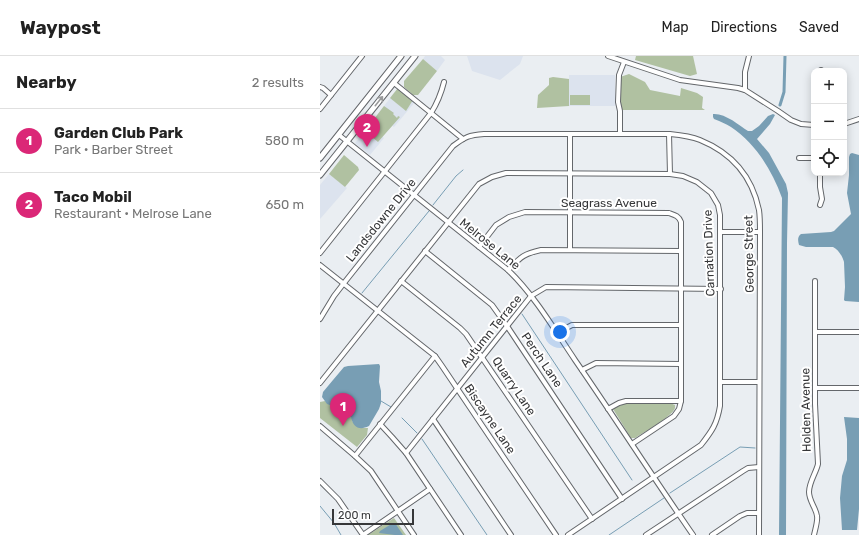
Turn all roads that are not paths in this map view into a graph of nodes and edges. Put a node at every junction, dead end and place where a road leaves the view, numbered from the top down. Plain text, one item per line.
1 (361, 56) edge
2 (401, 56) edge
3 (415, 56) edge
4 (608, 56) edge
5 (749, 56) edge
6 (624, 62) junction
7 (444, 82) dead end
8 (394, 83) junction
9 (320, 88) edge
10 (746, 90) junction
11 (331, 95) junction
12 (320, 109) edge
13 (431, 113) junction
14 (859, 119) edge
15 (847, 123) edge
16 (811, 125) edge
17 (570, 134) junction
18 (620, 134) junction
19 (669, 134) junction
20 (339, 135) junction
21 (464, 138) junction
22 (346, 141) junction
23 (320, 158) edge
24 (799, 158) dead end
25 (811, 158) edge
26 (384, 172) junction
27 (570, 173) junction
28 (670, 174) junction
29 (320, 175) edge
30 (820, 176) edge
31 (414, 195) junction
32 (820, 205) dead end
33 (570, 212) junction
34 (448, 222) junction
35 (721, 232) junction
36 (760, 232) junction
37 (479, 246) junction
38 (570, 250) junction
39 (425, 251) junction
40 (681, 251) junction
41 (320, 253) edge
42 (320, 265) edge
43 (508, 270) junction
44 (401, 281) junction
45 (816, 282) dead end
46 (344, 283) junction
47 (681, 288) junction
48 (721, 289) junction
49 (532, 296) junction
50 (378, 310) junction
51 (320, 319) edge
52 (681, 325) junction
53 (507, 326) junction
54 (815, 332) junction
55 (859, 332) edge
56 (557, 333) junction
57 (435, 356) junction
58 (482, 357) junction
59 (681, 364) junction
60 (582, 370) junction
61 (720, 382) junction
62 (759, 382) junction
63 (320, 383) edge
64 (457, 388) junction
65 (815, 388) junction
66 (859, 388) edge
67 (680, 401) junction
68 (608, 409) junction
69 (433, 419) junction
70 (380, 424) junction
71 (320, 426) edge
72 (632, 444) junction
73 (406, 453) junction
74 (355, 456) junction
75 (759, 467) junction
76 (654, 477) junction
77 (320, 481) edge
78 (430, 489) junction
79 (622, 499) junction
80 (398, 511) junction
81 (678, 513) junction
82 (759, 513) junction
83 (592, 520) junction
84 (363, 535) edge
85 (414, 535) edge
86 (462, 535) edge
87 (511, 535) edge
88 (556, 535) edge
89 (568, 535) edge
90 (647, 535) edge
91 (693, 535) edge
92 (712, 535) edge
93 (759, 535) edge
94 (814, 535) edge

1 - 11 street
2 - 20 main road
3 - 8 main road
4 - 6 street
5 - 10 street
6 - 10 street
6 - 18 street
7 - 13 street
8 - 13 street
22 -> 8 main road
9 - 11 street
10 - 16 street
11 - 12 street
13 - 21 street
13 - 26 street
14 - 15 street
17 - 18 street, George Street
17 - 21 street, George Street
17 - 27 street
18 - 19 street, George Street
19 - 28 street
19 - 36 street, George Street
20 - 22 street, Melrose Lane
20 - 23 main road
21 - 31 street, Landsdowne Drive
22 - 26 street, Melrose Lane
22 - 29 main road
24 - 25 street
26 - 31 street, Melrose Lane
26 - 41 street
27 - 28 street, Carnation Drive
27 - 33 street
27 - 34 street, Carnation Drive
28 - 35 street, Carnation Drive
30 - 32 street
31 - 34 street, Melrose Lane
31 - 46 street, Landsdowne Drive
33 - 37 street, Seagrass Avenue
33 - 38 street
33 - 40 street, Seagrass Avenue
34 - 37 street, Melrose Lane
34 - 39 street, Carnation Drive
35 - 36 street
35 - 48 street, Carnation Drive
36 - 62 street, George Street
37 - 43 street, Melrose Lane
38 - 40 street
38 - 43 street
39 - 44 street, Carnation Drive
39 - 53 street, Perch Lane
40 - 47 street, Seagrass Avenue
42 - 46 street, Biscayne Lane
43 - 49 street, Melrose Lane
44 - 50 street, Carnation Drive
44 - 58 street, Quarry Lane
45 - 54 street, Holden Avenue
46 - 50 street, Biscayne Lane
46 - 51 street, Landsdowne Drive
47 - 48 street, Autumn Terrace
47 - 49 street, Autumn Terrace
47 - 52 street, Seagrass Avenue
48 - 61 street, Carnation Drive
49 - 53 street, Autumn Terrace
49 - 56 street, Melrose Lane
50 - 57 street, Biscayne Lane
50 - 63 street, Carnation Drive
52 - 56 street
52 - 59 street, Seagrass Avenue
53 - 58 street, Autumn Terrace
53 - 79 street, Perch Lane
54 - 55 street
54 - 65 street, Holden Avenue
56 - 60 street, Melrose Lane
57 - 64 street, Biscayne Lane
57 - 70 street
58 - 64 street, Autumn Terrace
58 - 83 street, Quarry Lane
59 - 60 street
59 - 67 street, Seagrass Avenue
60 - 68 street, Melrose Lane
61 - 62 street
61 - 76 street, Carnation Drive
62 - 75 street, George Street
64 - 69 street, Autumn Terrace
64 - 88 street, Biscayne Lane
65 - 66 street
65 - 94 street, Holden Avenue
67 - 68 street
67 - 72 street
68 - 72 street, Melrose Lane
69 - 73 street, Autumn Terrace
69 - 87 street
70 - 73 street
70 - 74 street
71 - 74 street
72 - 76 street, Melrose Lane
73 - 78 street
74 - 80 street
75 - 81 street
75 - 82 street, George Street
76 - 79 street, Carnation Drive
76 - 81 street, Melrose Lane
77 - 84 street
78 - 80 street
78 - 86 street
79 - 83 street, Carnation Drive
80 - 84 street
80 - 85 street
81 - 90 street
81 - 91 street, Melrose Lane
82 - 92 street
82 - 93 street, George Street
83 - 89 street, Carnation Drive

